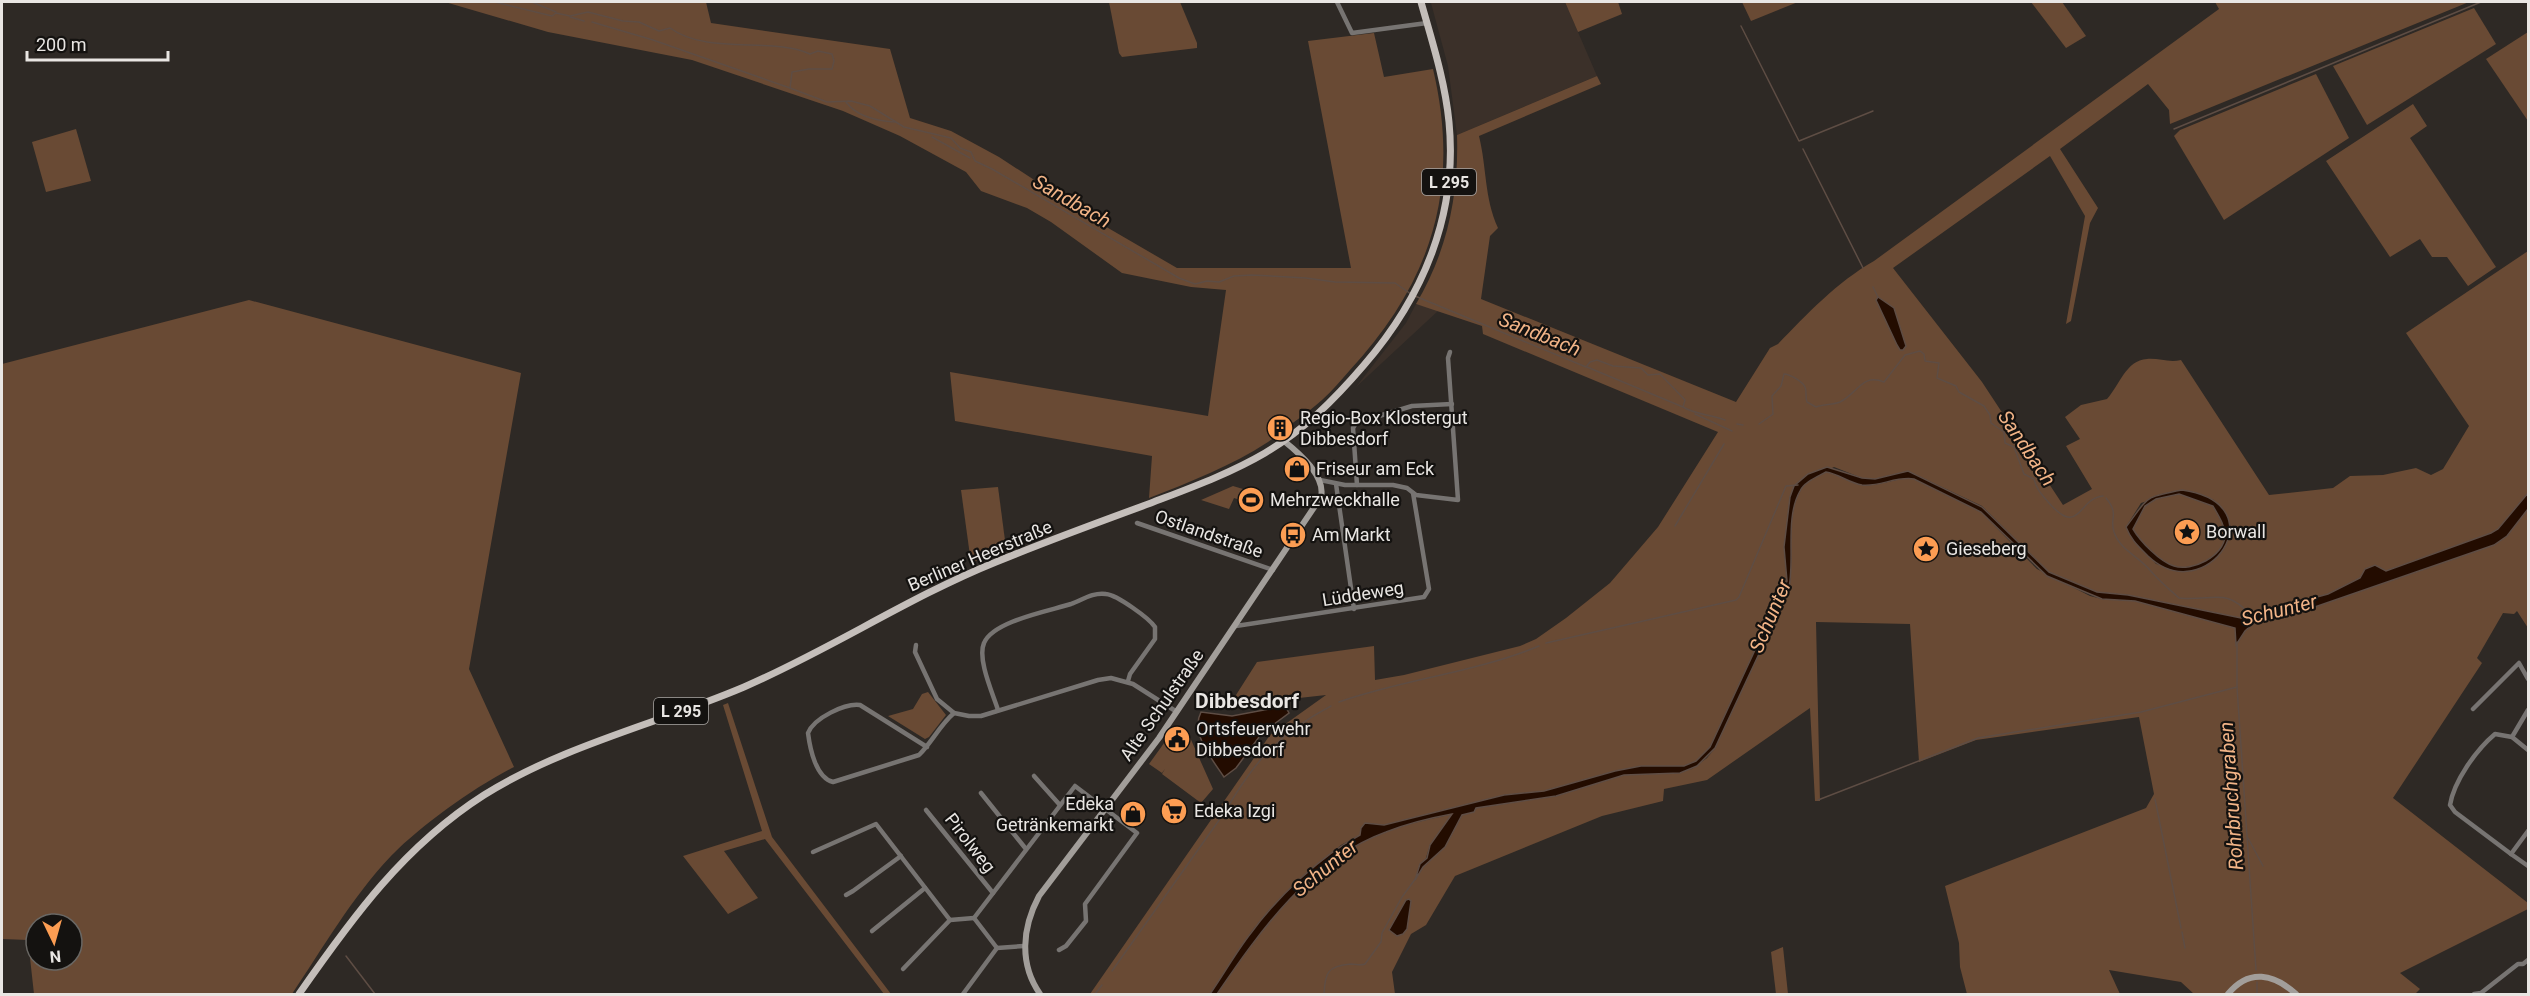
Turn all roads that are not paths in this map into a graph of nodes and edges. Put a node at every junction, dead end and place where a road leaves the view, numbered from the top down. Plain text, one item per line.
1 (1337, 2) edge
2 (1421, 2) edge
3 (1427, 23) junction
4 (1450, 352) dead end
5 (1452, 404) junction
6 (1284, 441) junction
7 (1320, 480) junction
8 (1336, 484) junction
9 (1357, 485) junction
10 (1413, 493) junction
11 (1137, 523) dead end
12 (1273, 570) junction
13 (1354, 609) junction
14 (1236, 626) junction
15 (916, 645) dead end
16 (2529, 679) edge
17 (1128, 681) junction
18 (2473, 709) dead end
19 (998, 710) junction
20 (2529, 710) edge
21 (1177, 712) junction
22 (954, 713) junction
23 (2512, 737) junction
24 (927, 747) junction
25 (2529, 750) edge
26 (1035, 776) dead end
27 (981, 793) dead end
28 (1059, 804) junction
29 (1105, 808) junction
30 (926, 810) dead end
31 (2529, 831) edge
32 (1026, 849) junction
33 (813, 852) dead end
34 (2511, 854) junction
35 (900, 856) junction
36 (2529, 866) edge
37 (925, 888) junction
38 (993, 893) junction
39 (846, 895) dead end
40 (974, 918) junction
41 (950, 920) junction
42 (873, 931) dead end
43 (1024, 946) junction
44 (997, 948) junction
45 (1059, 950) dead end
46 (2529, 960) edge
47 (903, 969) dead end
48 (299, 994) edge
49 (963, 994) edge
50 (1040, 994) edge
51 (2228, 994) edge
52 (2296, 994) edge
53 (2474, 994) edge

1 - 3 street
2 - 3 main road, Berliner Heerstraße / L 295
3 - 6 main road, Berliner Heerstraße / L 295
4 - 5 street
5 - 9 street
5 - 10 street
6 - 7 street
6 - 48 main road, Berliner Heerstraße / L 295
7 - 8 street
7 - 12 street, Alte Schulstraße
8 - 9 street
8 - 13 street
9 - 10 street
10 - 13 street, Lüddeweg
11 - 12 street, Ostlandstraße
12 - 14 street, Alte Schulstraße
13 - 14 street, Lüddeweg
14 - 21 street, Alte Schulstraße
15 - 22 street
16 - 18 street
17 - 19 street
17 - 19 street
17 - 21 street
19 - 22 street
20 - 23 street
21 - 29 street, Alte Schulstraße
22 - 24 street
23 - 25 street
23 - 34 street
24 - 24 street
26 - 28 street
27 - 32 street
28 - 29 street
28 - 32 street
29 - 43 street, Alte Schulstraße
29 - 45 street
30 - 38 street, Pirolweg
31 - 34 street
32 - 38 street
33 - 35 street
34 - 36 street
35 - 37 street
35 - 39 street
37 - 41 street
37 - 42 street
38 - 40 street
40 - 41 street
40 - 44 street
41 - 47 street
43 - 44 street
43 - 50 street, Alte Schulstraße
44 - 49 street
46 - 53 street
51 - 52 street

